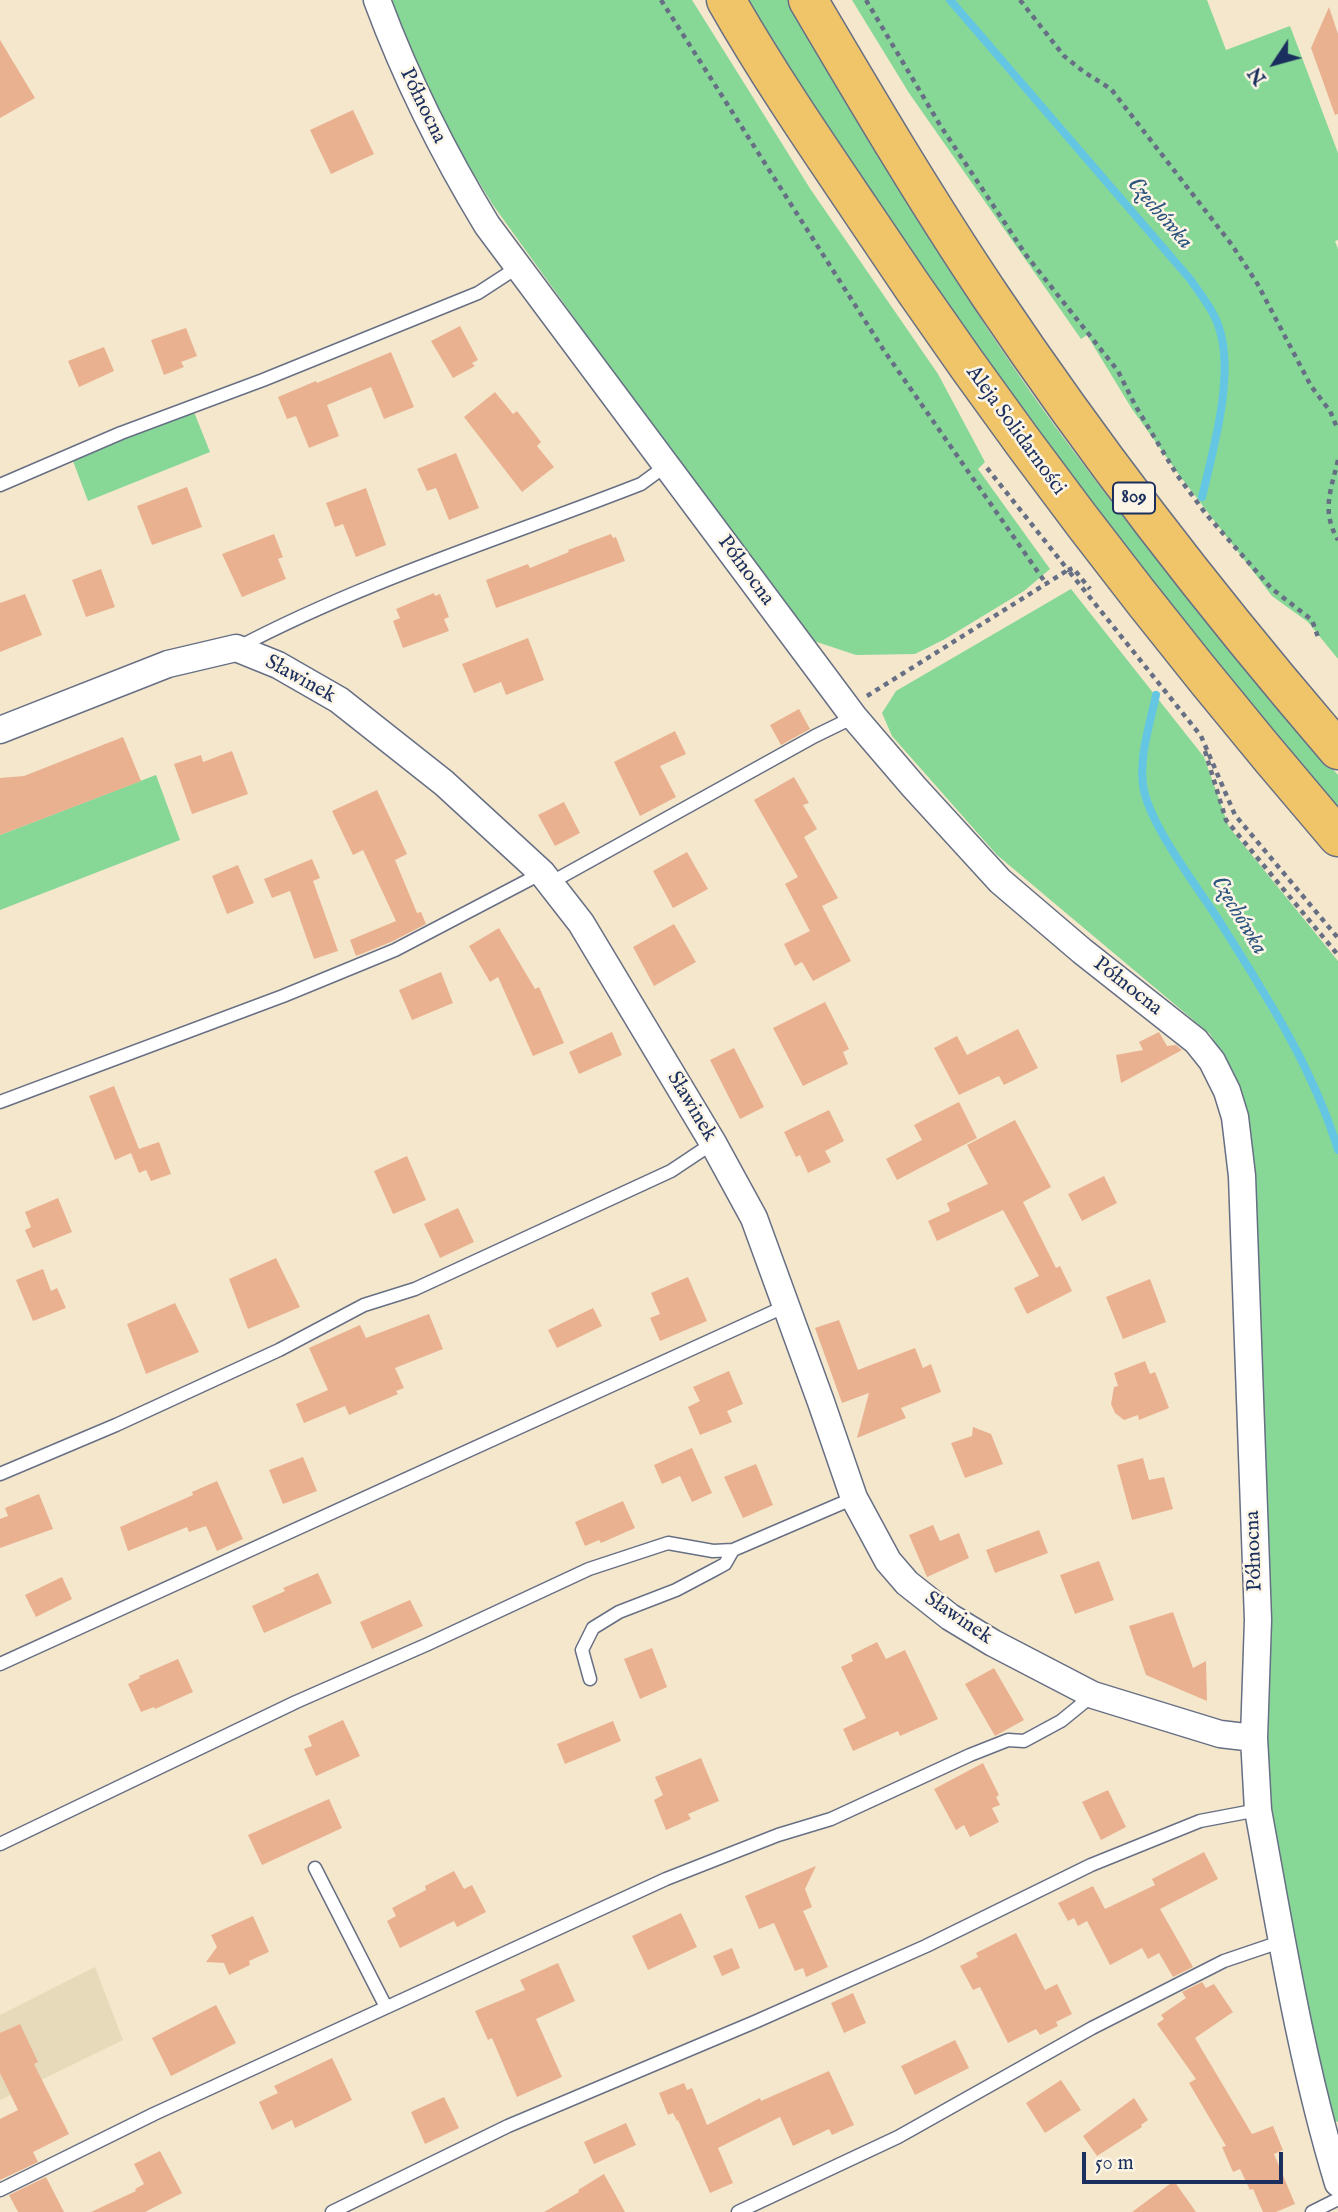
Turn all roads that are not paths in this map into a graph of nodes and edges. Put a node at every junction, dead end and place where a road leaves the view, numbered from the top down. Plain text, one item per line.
1 (377, 0) edge
2 (808, 0) edge
3 (727, 6) edge
4 (518, 267) junction
5 (667, 465) junction
6 (0, 485) edge
7 (236, 648) junction
8 (851, 712) junction
9 (0, 730) edge
10 (1338, 750) edge
11 (1338, 837) edge
12 (546, 878) junction
13 (0, 1102) edge
14 (713, 1143) junction
15 (786, 1306) junction
16 (0, 1474) edge
17 (854, 1498) junction
18 (733, 1550) junction
19 (0, 1664) edge
20 (590, 1679) dead end
21 (1093, 1695) junction
22 (1254, 1738) junction
23 (1258, 1810) junction
24 (0, 1844) edge
25 (315, 1868) dead end
26 (1283, 1941) junction
27 (386, 2007) junction
28 (1338, 2183) edge
29 (0, 2190) edge
30 (1338, 2199) edge
31 (332, 2212) edge
32 (738, 2212) edge
33 (1312, 2212) edge

1 - 4 street, Północna
2 - 10 main road, 809
3 - 11 main road, Aleja Solidarności / 809
4 - 5 street, Północna
4 - 6 lane
5 - 7 lane
5 - 8 street, Północna
7 - 9 street
7 - 12 street, Sławinek
8 - 12 lane
8 - 22 street, Północna
12 - 13 lane
12 - 14 street, Sławinek
14 - 15 street, Sławinek
14 - 16 lane
15 - 17 street, Sławinek
15 - 19 lane
17 - 18 lane
17 - 21 street, Sławinek
18 - 20 lane
18 - 24 lane
21 - 22 street, Sławinek
21 - 27 lane
22 - 23 street, Północna
23 - 26 street, Północna
23 - 31 lane
25 - 27 lane
26 - 28 street, Północna
26 - 32 lane
27 - 29 lane
30 - 33 lane

